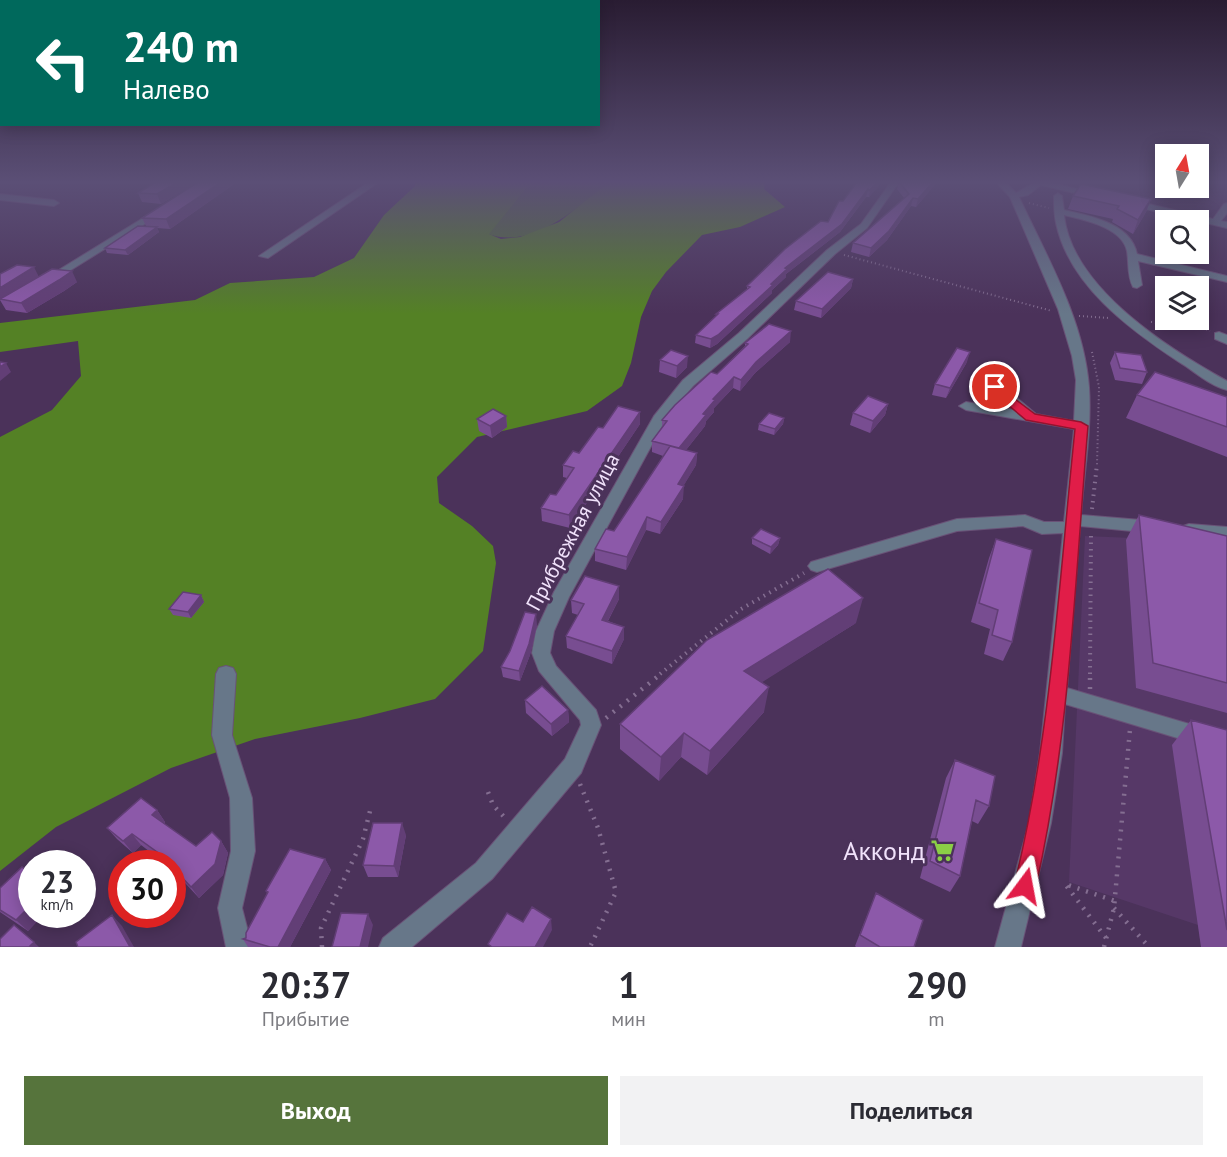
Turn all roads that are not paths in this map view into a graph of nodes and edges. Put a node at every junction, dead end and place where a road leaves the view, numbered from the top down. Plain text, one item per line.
1 (136, 226) edge
2 (309, 226) edge
3 (862, 226) edge
4 (1028, 226) edge
5 (1061, 226) edge
6 (1105, 226) edge
7 (264, 256) dead end
8 (1132, 256) junction
9 (1227, 279) edge
10 (1137, 285) dead end
11 (37, 287) edge
12 (1227, 386) edge
13 (995, 387) dead end
14 (966, 406) dead end
15 (1031, 417) junction
16 (1081, 426) junction
17 (1072, 524) junction
18 (1227, 533) edge
19 (817, 566) road end
20 (226, 674) dead end
21 (1057, 693) junction
22 (1227, 744) edge
23 (1010, 946) edge
24 (239, 947) edge
25 (392, 947) edge

1 - 11 street
2 - 7 street
3 - 25 street, Прибрежная улица
4 - 16 street
5 - 12 street
6 - 8 street
8 - 9 street
8 - 10 street
13 - 15 street
14 - 15 street
15 - 16 street
16 - 17 street
17 - 18 street
17 - 19 street
17 - 21 street
20 - 24 street
21 - 22 street
21 - 23 street

